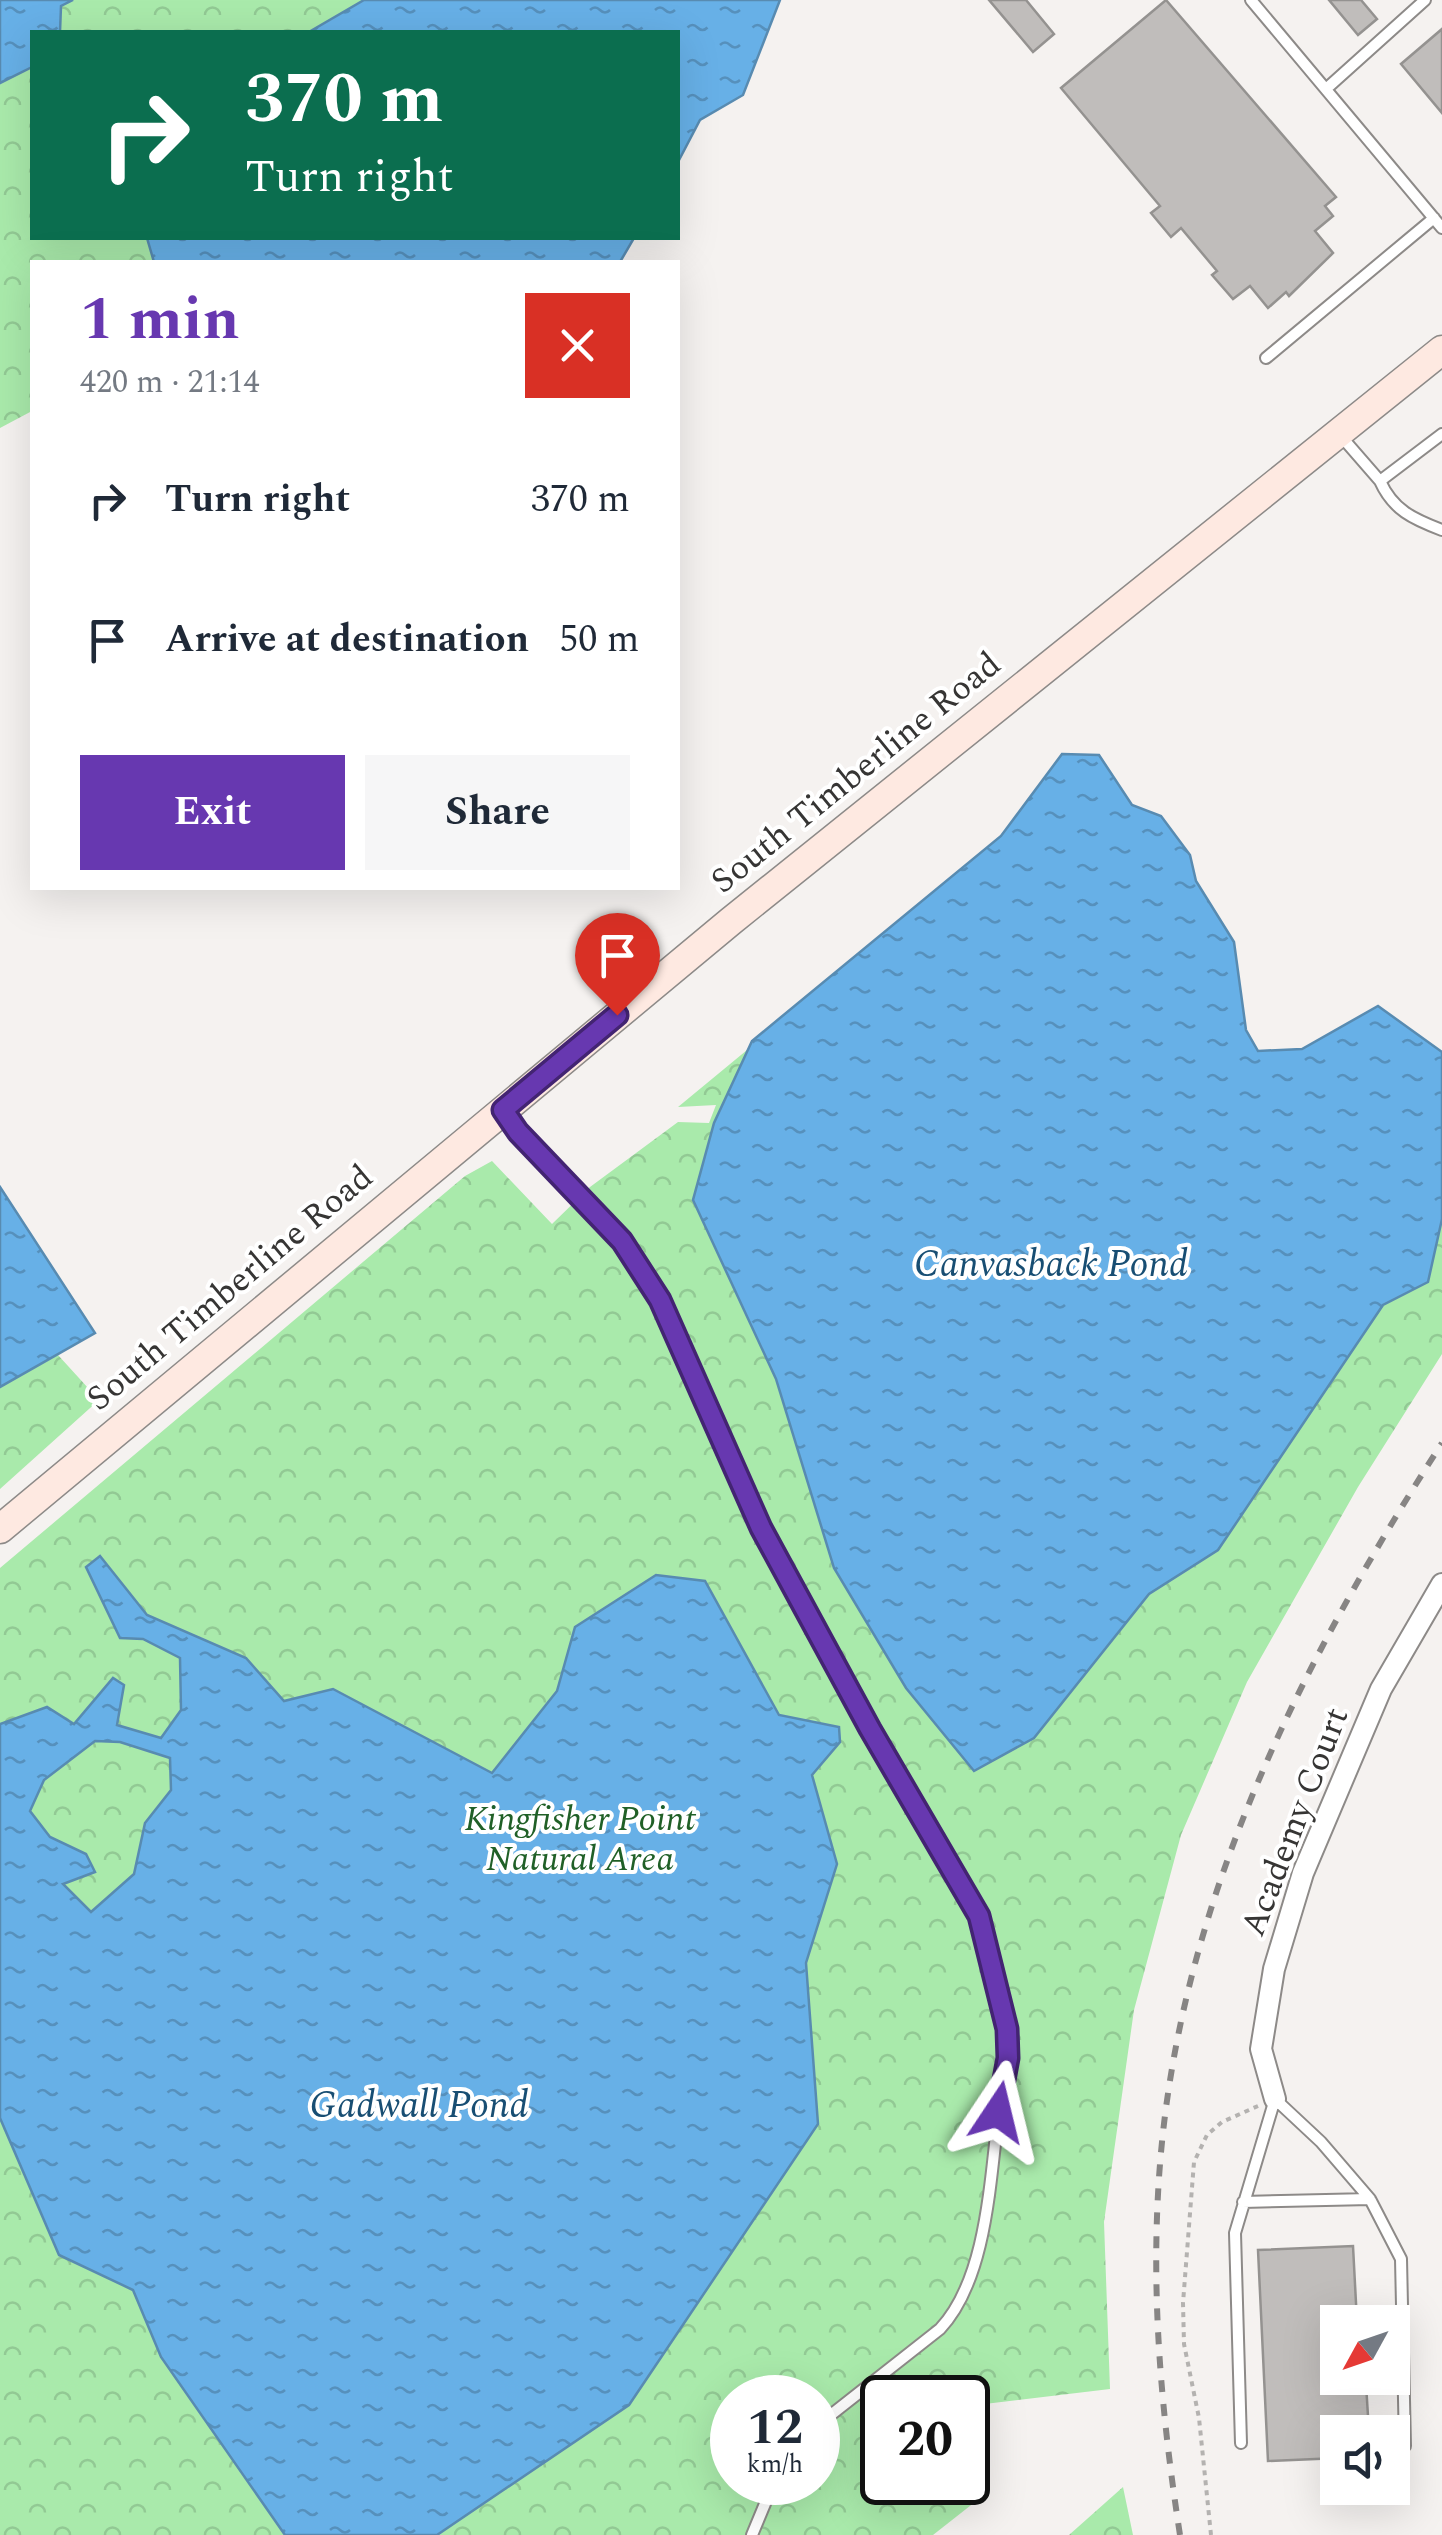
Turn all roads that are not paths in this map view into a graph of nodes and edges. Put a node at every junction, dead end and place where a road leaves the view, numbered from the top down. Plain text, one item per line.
1 (1251, 0) edge
2 (1425, 0) edge
3 (1326, 89) junction
4 (1434, 218) junction
5 (1442, 228) edge
6 (1442, 350) edge
7 (1266, 358) dead end
8 (1338, 433) junction
9 (1442, 434) edge
10 (1380, 481) junction
11 (1442, 530) edge
12 (503, 1110) junction
13 (0, 1529) edge
14 (1442, 1584) edge
15 (1275, 2099) junction
16 (1370, 2198) junction
17 (1243, 2202) junction
18 (840, 2408) edge
19 (1404, 2415) edge
20 (1241, 2443) dead end
21 (764, 2505) edge
22 (752, 2535) edge

1 - 3 lane
2 - 3 lane
3 - 4 lane
4 - 5 lane
4 - 7 lane
6 - 8 main road, South Timberline Road
8 - 10 lane
8 - 12 main road, South Timberline Road
9 - 10 lane
10 - 11 lane
12 - 13 main road, South Timberline Road
12 - 18 lane
14 - 15 street, Academy Court
15 - 16 lane
15 - 17 lane
16 - 17 lane
16 - 19 lane
17 - 20 lane
21 - 22 lane

